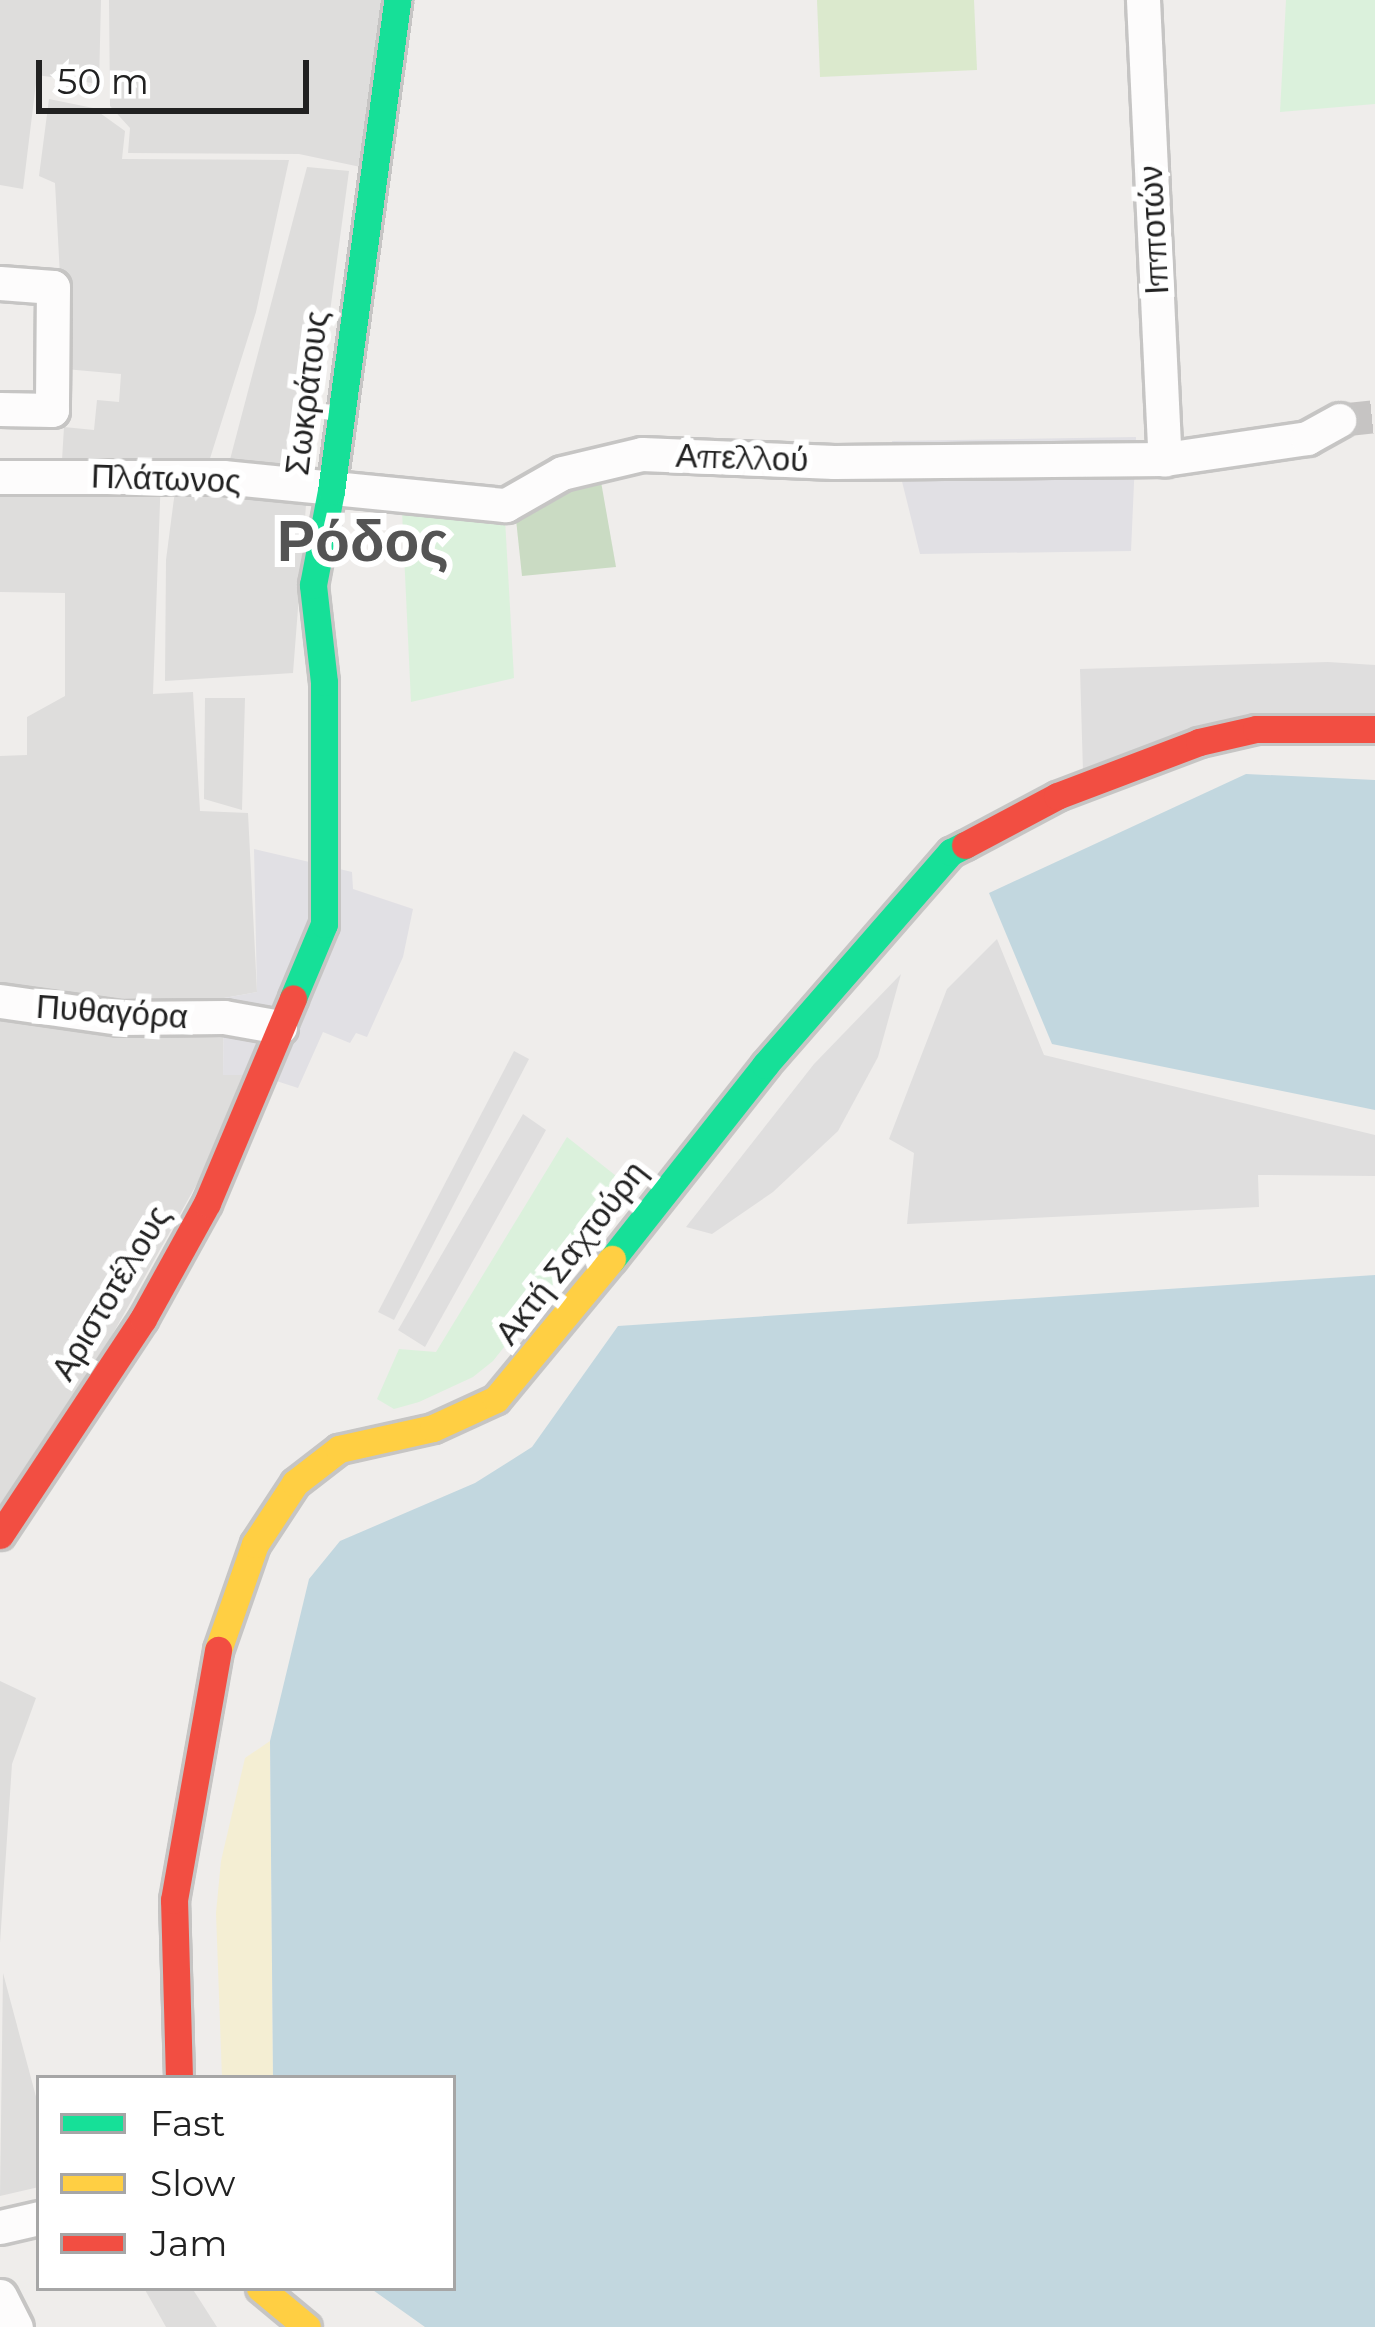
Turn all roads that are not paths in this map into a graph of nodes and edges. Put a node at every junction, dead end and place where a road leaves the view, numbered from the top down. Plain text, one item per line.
1 (397, 0) edge
2 (1143, 0) edge
3 (0, 283) edge
4 (0, 409) edge
5 (1339, 420) tunnel mouth
6 (1165, 459) junction
7 (0, 477) edge
8 (331, 491) junction
9 (1375, 729) edge
10 (0, 1001) edge
11 (280, 1027) junction
12 (0, 1535) edge
13 (179, 2075) edge
14 (36, 2219) edge
15 (0, 2227) edge
16 (264, 2291) edge
17 (0, 2296) edge
18 (16, 2327) edge
19 (308, 2327) edge

1 - 8 main road, Σωκράτους
2 - 6 street, Ιπποτών
3 - 4 street
5 - 6 street, Απελλού
6 - 8 street, Απελλού
7 - 8 street, Πλάτωνος
8 - 11 main road, Σωκράτους
9 - 13 main road, Ακτή Σαχτούρη
10 - 11 street, Πυθαγόρα
11 - 12 main road, Αριστοτέλους
14 - 15 street
16 - 19 main road
17 - 18 street

